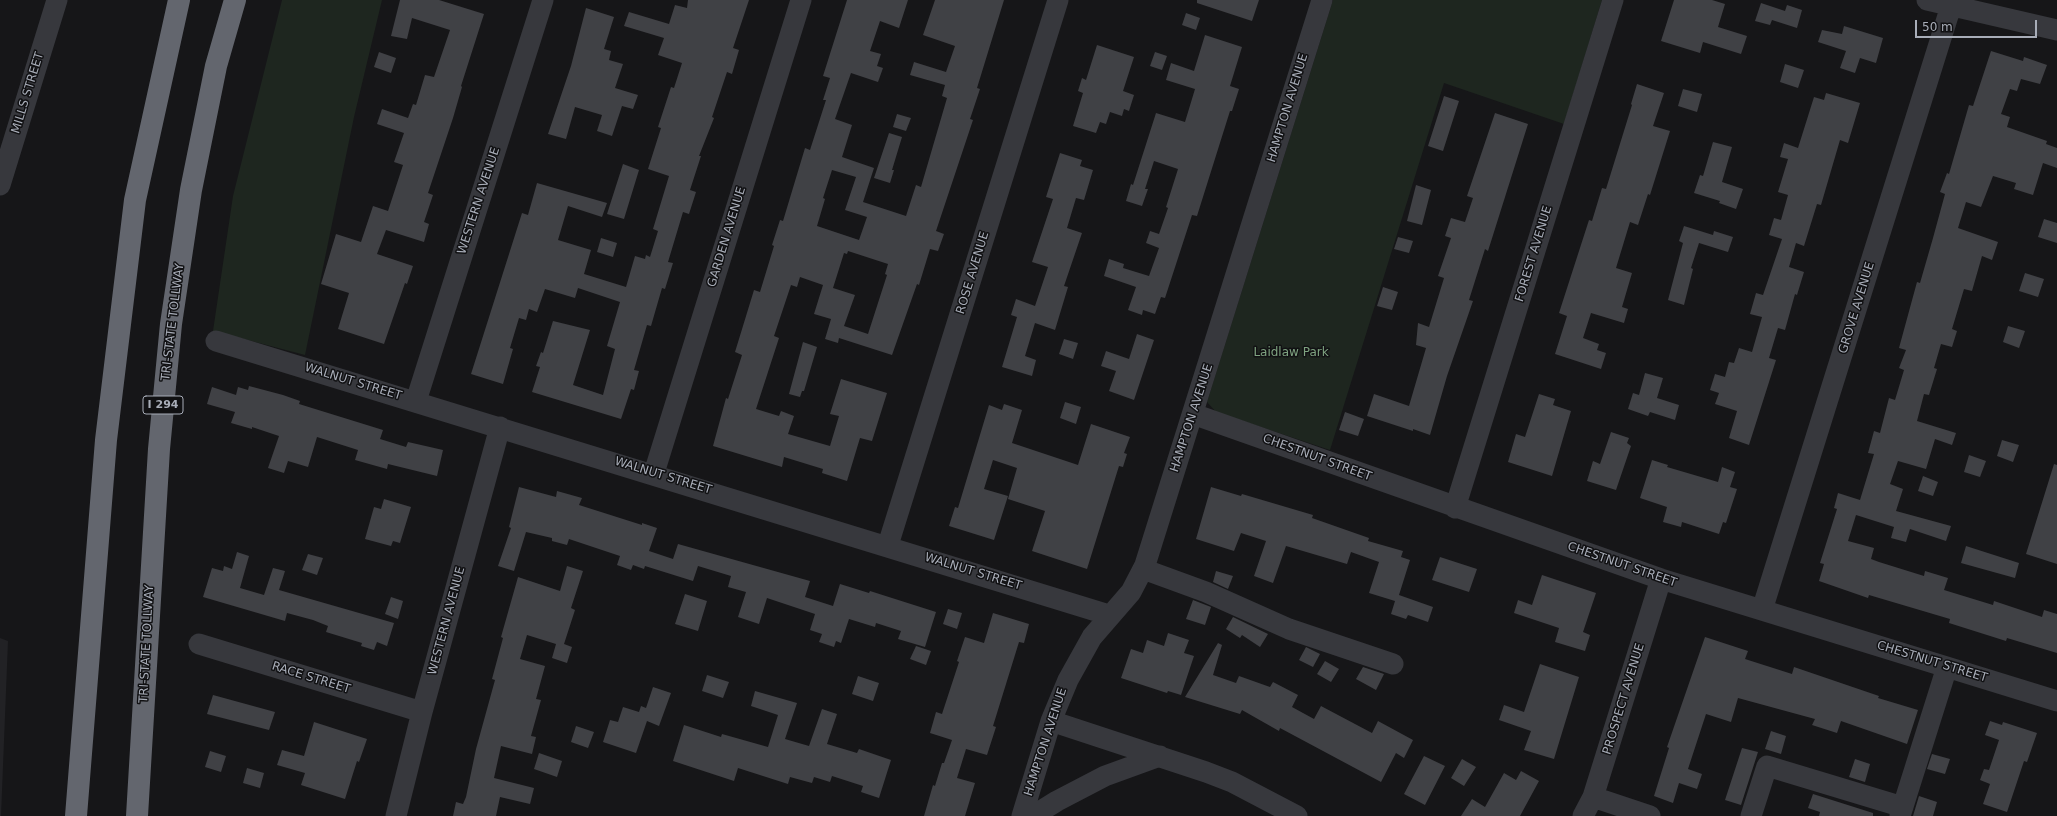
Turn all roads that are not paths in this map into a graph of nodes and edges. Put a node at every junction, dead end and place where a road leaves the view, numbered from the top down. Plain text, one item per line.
1 (57, 0) edge
2 (179, 0) edge
3 (235, 0) edge
4 (543, 0) edge
5 (801, 0) edge
6 (1058, 0) edge
7 (1322, 0) edge
8 (1613, 0) edge
9 (1928, 0) edge
10 (1951, 6) junction
11 (2057, 30) edge
12 (0, 185) edge
13 (216, 341) dead end
14 (416, 401) junction
15 (1193, 414) junction
16 (500, 427) junction
17 (654, 473) junction
18 (1455, 508) junction
19 (888, 545) junction
20 (1143, 569) junction
21 (1661, 580) junction
22 (1762, 610) junction
23 (1109, 615) junction
24 (199, 644) dead end
25 (1393, 664) dead end
26 (1947, 667) junction
27 (2057, 701) edge
28 (422, 712) junction
29 (1051, 721) junction
30 (1160, 756) junction
31 (1593, 797) junction
32 (1902, 812) edge
33 (76, 816) edge
34 (137, 816) edge
35 (396, 816) edge
36 (1022, 816) edge
37 (1033, 816) edge
38 (1297, 816) edge
39 (1583, 816) edge
40 (1650, 816) edge
41 (1751, 816) edge

1 - 12 street, MILLS STREET
2 - 33 highway
3 - 34 highway, TRI-STATE TOLLWAY / I 294
4 - 14 street, WESTERN AVENUE
5 - 17 street, GARDEN AVENUE
6 - 19 street, ROSE AVENUE
7 - 15 street, HAMPTON AVENUE
8 - 18 street, FOREST AVENUE
9 - 10 street
10 - 11 street
10 - 22 street, GROVE AVENUE
13 - 14 street, WALNUT STREET
14 - 16 street, WALNUT STREET
15 - 18 street, CHESTNUT STREET
15 - 20 street, HAMPTON AVENUE
16 - 17 street, WALNUT STREET
16 - 28 street, WESTERN AVENUE
17 - 19 street, WALNUT STREET
18 - 21 street, CHESTNUT STREET
19 - 23 street, WALNUT STREET
20 - 23 street, HAMPTON AVENUE
20 - 25 street
21 - 22 street, CHESTNUT STREET
21 - 31 street, PROSPECT AVENUE
22 - 26 street, CHESTNUT STREET
23 - 29 street, HAMPTON AVENUE
24 - 28 street, RACE STREET
26 - 27 street, CHESTNUT STREET
26 - 32 street
28 - 35 street, WESTERN AVENUE
29 - 30 street
29 - 36 street, HAMPTON AVENUE
30 - 37 street
30 - 38 street
31 - 39 street, PROSPECT AVENUE
31 - 40 street
32 - 41 street

